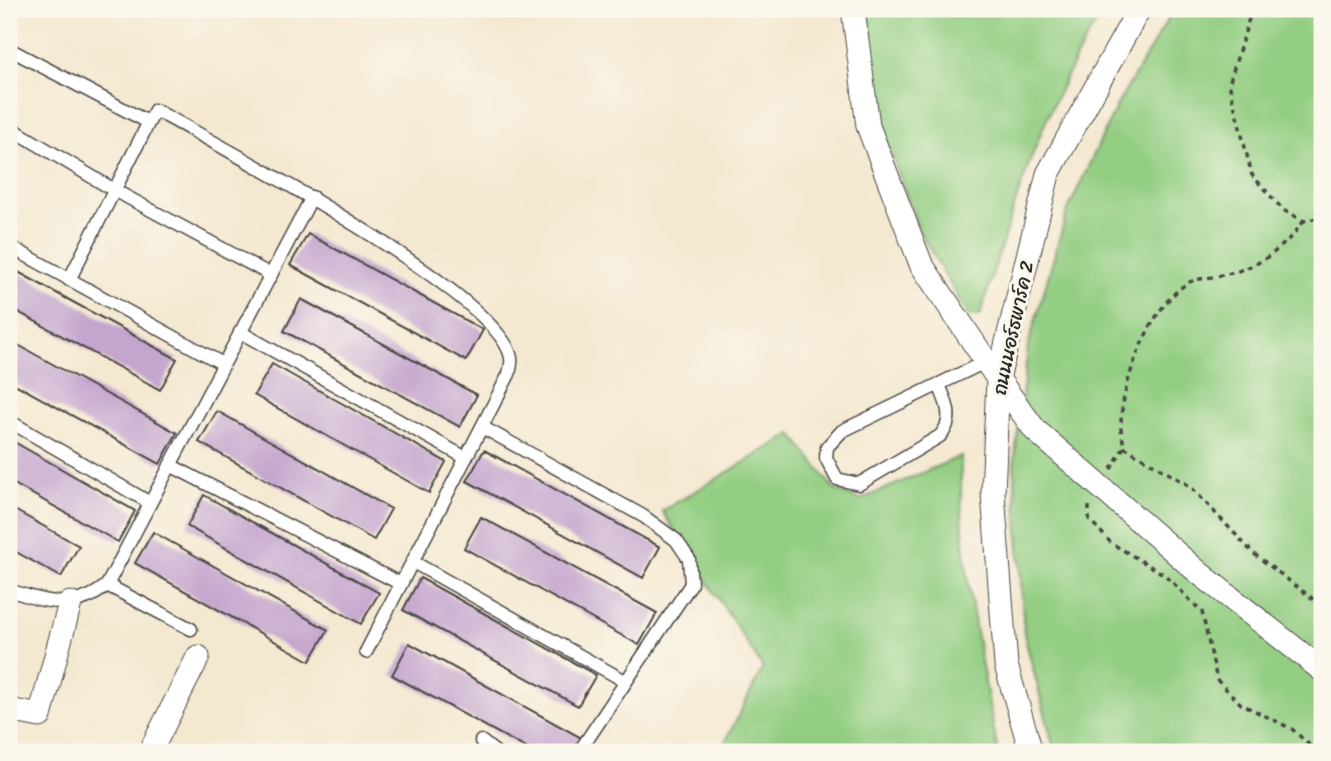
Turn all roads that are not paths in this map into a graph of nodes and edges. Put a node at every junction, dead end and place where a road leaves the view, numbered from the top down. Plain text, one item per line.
1 (853, 9) edge
2 (1139, 9) edge
3 (9, 49) edge
4 (148, 122) junction
5 (9, 127) edge
6 (114, 190) junction
7 (312, 197) junction
8 (9, 246) edge
9 (271, 275) junction
10 (69, 280) junction
11 (240, 332) junction
12 (223, 365) junction
13 (992, 370) junction
14 (939, 384) junction
15 (9, 421) edge
16 (482, 427) junction
17 (466, 458) junction
18 (170, 465) junction
19 (150, 503) junction
20 (413, 562) junction
21 (401, 584) junction
22 (107, 585) junction
23 (9, 590) edge
24 (70, 603) junction
25 (191, 629) dead end
26 (366, 652) dead end
27 (198, 657) dead end
28 (1322, 670) edge
29 (625, 681) junction
30 (9, 710) edge
31 (481, 741) dead end
32 (150, 752) edge
33 (495, 752) edge
34 (579, 752) edge
35 (1031, 752) edge

1 - 13 street
2 - 13 street, ถนนนอร์ธพาร์ค 2
3 - 4 lane
4 - 6 lane
4 - 7 lane
5 - 6 lane
6 - 9 lane
6 - 10 lane
7 - 9 lane
7 - 16 lane
8 - 10 lane
9 - 11 lane
10 - 12 lane
11 - 12 lane
11 - 17 lane
12 - 18 lane
13 - 14 lane
13 - 28 street
13 - 35 street, ถนนนอร์ธพาร์ค 2
14 - 14 lane
15 - 19 lane
16 - 17 lane
16 - 29 lane
17 - 20 lane
18 - 19 lane
18 - 21 lane
19 - 22 lane
20 - 21 lane
20 - 29 lane
21 - 26 lane
22 - 24 lane
22 - 25 lane
23 - 24 lane
24 - 30 street
27 - 32 street
29 - 34 lane
31 - 33 lane

